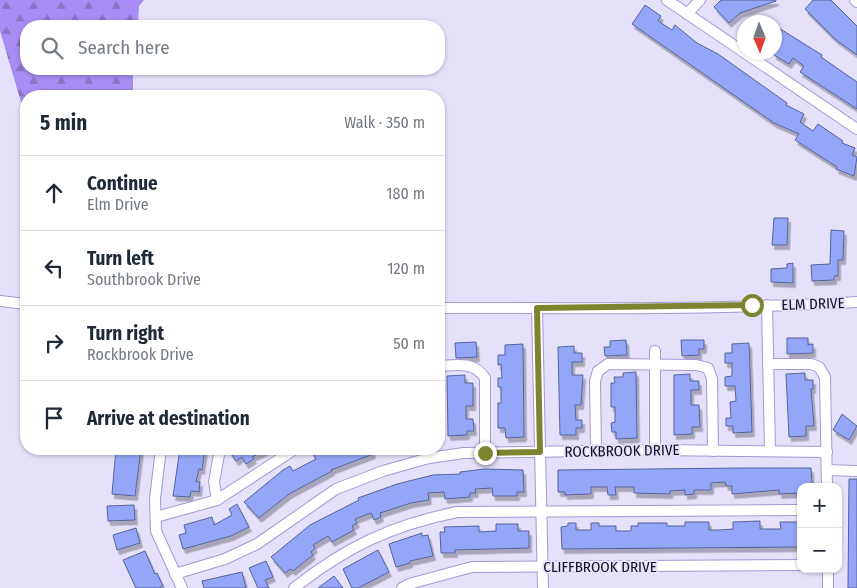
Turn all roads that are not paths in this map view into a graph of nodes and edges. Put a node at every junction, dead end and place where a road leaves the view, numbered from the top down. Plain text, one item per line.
1 (668, 0) edge
2 (700, 0) edge
3 (687, 14) junction
4 (857, 129) edge
5 (0, 301) edge
6 (857, 302) edge
7 (20, 303) edge
8 (767, 305) junction
9 (445, 308) edge
10 (537, 308) junction
11 (655, 351) dead end
12 (768, 364) junction
13 (655, 365) junction
14 (445, 366) edge
15 (655, 450) junction
16 (596, 451) junction
17 (713, 451) junction
18 (770, 451) junction
19 (540, 452) junction
20 (827, 452) junction
21 (445, 453) edge
22 (485, 453) junction
23 (160, 455) edge
24 (219, 455) edge
25 (286, 455) edge
26 (424, 455) edge
27 (827, 470) junction
28 (857, 471) edge
29 (828, 483) edge
30 (216, 500) junction
31 (541, 510) junction
32 (797, 510) edge
33 (156, 516) junction
34 (797, 565) edge
35 (543, 567) junction
36 (828, 573) edge
37 (176, 574) junction
38 (182, 588) edge
39 (294, 588) edge
40 (402, 588) edge
41 (543, 588) edge
42 (828, 588) edge

1 - 3 street
2 - 3 street
3 - 4 street
5 - 7 street
6 - 8 street, ELM DRIVE
8 - 10 street, ELM DRIVE
8 - 12 street
9 - 10 street, ELM DRIVE
10 - 19 street
11 - 13 street
12 - 18 street
12 - 20 street
13 - 15 street
13 - 16 street
13 - 17 street
14 - 22 street
15 - 16 street, ROCKBROOK DRIVE
15 - 17 street, ROCKBROOK DRIVE
16 - 19 street, ROCKBROOK DRIVE
17 - 18 street, ROCKBROOK DRIVE
18 - 20 street, ROCKBROOK DRIVE
19 - 22 street, ROCKBROOK DRIVE
19 - 31 street
20 - 27 street
21 - 22 street, ROCKBROOK DRIVE
23 - 33 street
24 - 30 street
25 - 30 street
26 - 37 street, ROCKBROOK DRIVE
27 - 28 street
27 - 29 street
30 - 33 street
31 - 32 street
31 - 35 street
31 - 39 street
33 - 37 street
34 - 35 street, CLIFFBROOK DRIVE
35 - 40 street, CLIFFBROOK DRIVE
35 - 41 street
36 - 42 street
37 - 38 street

